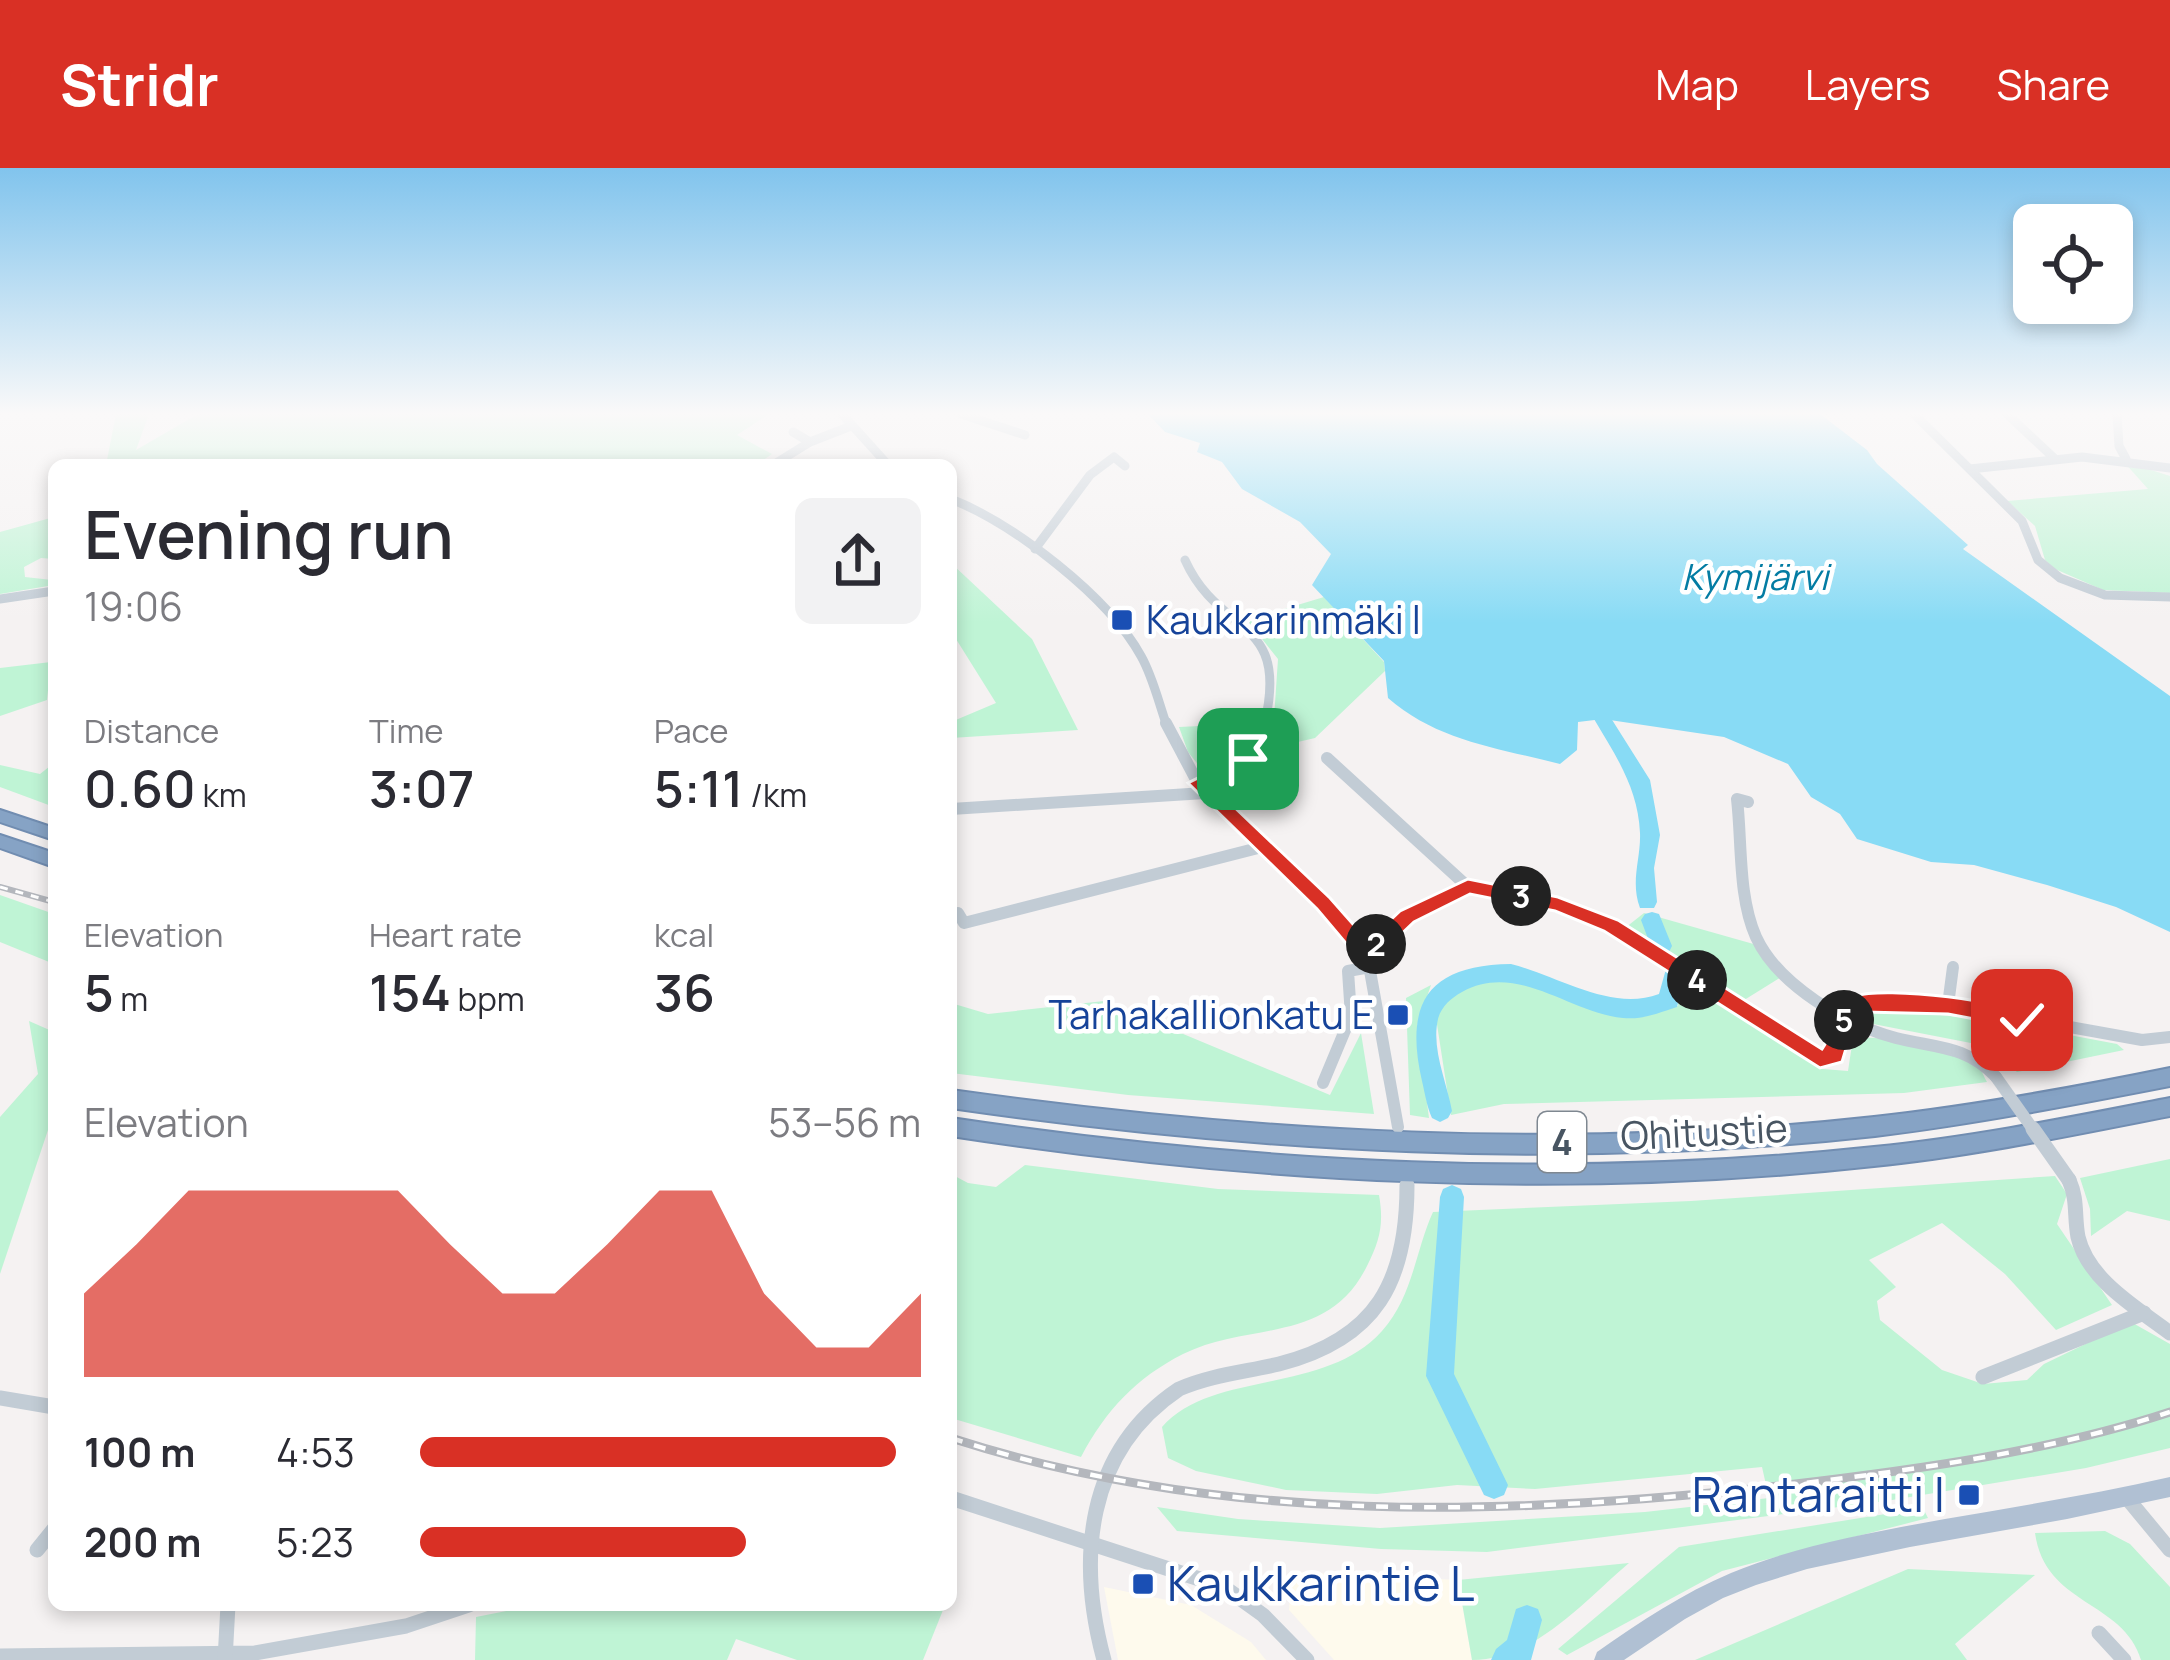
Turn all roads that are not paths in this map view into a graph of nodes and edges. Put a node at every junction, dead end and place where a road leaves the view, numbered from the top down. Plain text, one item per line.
1 (1084, 484) edge
2 (1984, 484) edge
3 (957, 501) edge
4 (1035, 549) junction
5 (1185, 560) dead end
6 (48, 592) edge
7 (2170, 597) edge
8 (0, 599) edge
9 (1327, 758) dead end
10 (1201, 788) junction
11 (1748, 802) dead end
12 (957, 808) edge
13 (0, 817) edge
14 (48, 832) edge
15 (0, 842) edge
16 (1262, 847) junction
17 (48, 858) edge
18 (1468, 886) junction
19 (958, 913) dead end
20 (1369, 961) junction
21 (1953, 967) dead end
22 (1948, 1005) junction
23 (1845, 1018) junction
24 (2170, 1037) edge
25 (2170, 1077) edge
26 (1323, 1083) dead end
27 (957, 1100) edge
28 (2170, 1107) edge
29 (1397, 1126) dead end
30 (957, 1127) edge
31 (1407, 1185) dead end
32 (2144, 1312) junction
33 (2170, 1332) edge
34 (1983, 1377) dead end
35 (2, 1402) edge
36 (48, 1406) edge
37 (2170, 1487) edge
38 (2127, 1498) junction
39 (957, 1500) edge
40 (48, 1536) edge
41 (1091, 1545) junction
42 (37, 1550) dead end
43 (2170, 1550) edge
44 (228, 1611) edge
45 (450, 1611) edge
46 (2099, 1633) dead end
47 (225, 1655) edge
48 (0, 1656) edge
49 (1105, 1660) edge
50 (1306, 1660) edge
51 (1605, 1660) edge
52 (2124, 1660) edge

1 - 4 street
2 - 7 street
3 - 4 street
4 - 10 street
5 - 10 street
6 - 8 street
9 - 18 street
10 - 12 street
10 - 16 street
11 - 23 street
13 - 14 highway
15 - 17 highway
16 - 19 street
16 - 20 street
18 - 20 street
18 - 23 street
20 - 26 street
20 - 29 street
21 - 22 street
22 - 23 street
22 - 24 street
23 - 32 street, bridge
25 - 27 highway, Ohitustie / 4
28 - 30 highway, Ohitustie / 4
31 - 41 street
32 - 33 street
32 - 34 street
35 - 36 street
37 - 38 main road
38 - 43 street
38 - 51 main road
39 - 41 street
40 - 42 street
41 - 49 street
41 - 50 street
44 - 47 street
45 - 47 street
46 - 52 street
47 - 48 street

